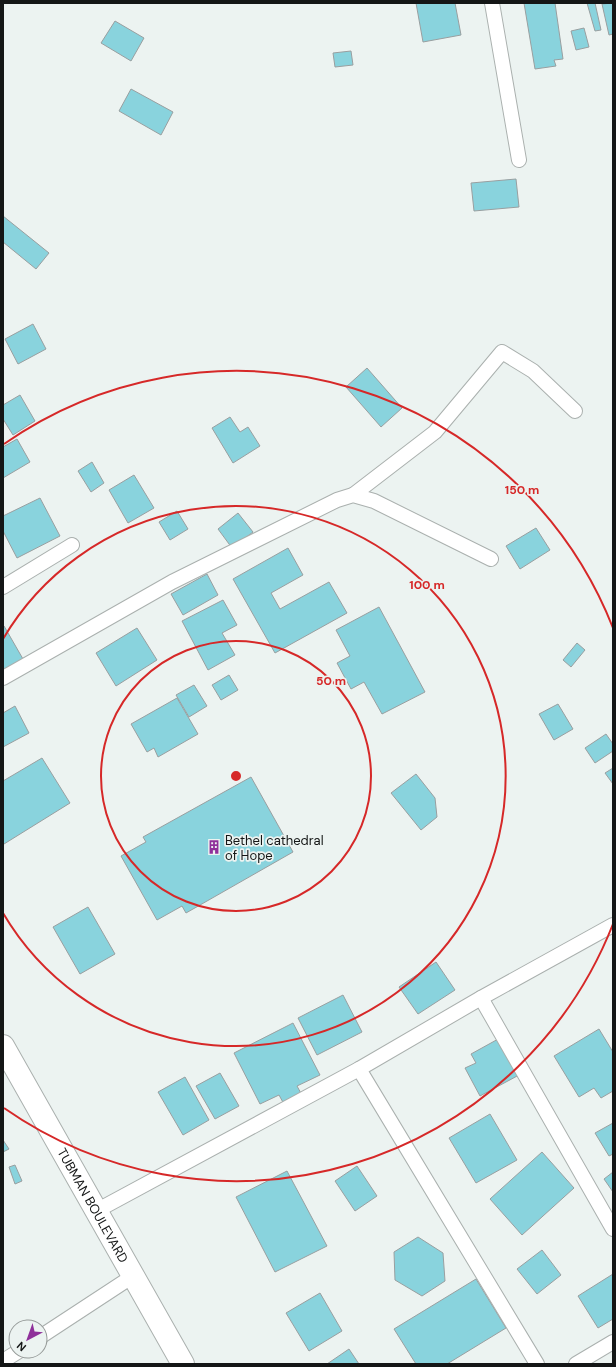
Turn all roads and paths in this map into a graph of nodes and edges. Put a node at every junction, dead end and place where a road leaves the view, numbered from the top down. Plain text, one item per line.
1 (492, 3) edge
2 (518, 160) dead end
3 (575, 411) dead end
4 (353, 495) junction
5 (72, 546) dead end
6 (491, 559) dead end
7 (3, 587) edge
8 (3, 678) edge
9 (613, 925) edge
10 (482, 998) junction
11 (3, 1046) edge
12 (359, 1069) junction
13 (96, 1211) junction
14 (613, 1228) edge
15 (133, 1276) junction
16 (48, 1332) edge
17 (613, 1342) edge
18 (183, 1364) edge
19 (537, 1364) edge
20 (576, 1364) edge

1 - 2 street
3 - 4 street
4 - 6 street
4 - 8 street
5 - 7 street
9 - 10 street
10 - 12 street
10 - 14 street
11 - 13 highway, TUBMAN BOULEVARD
12 - 13 street
12 - 19 street
13 - 15 highway, TUBMAN BOULEVARD
15 - 16 street
15 - 18 highway, TUBMAN BOULEVARD
17 - 20 street

